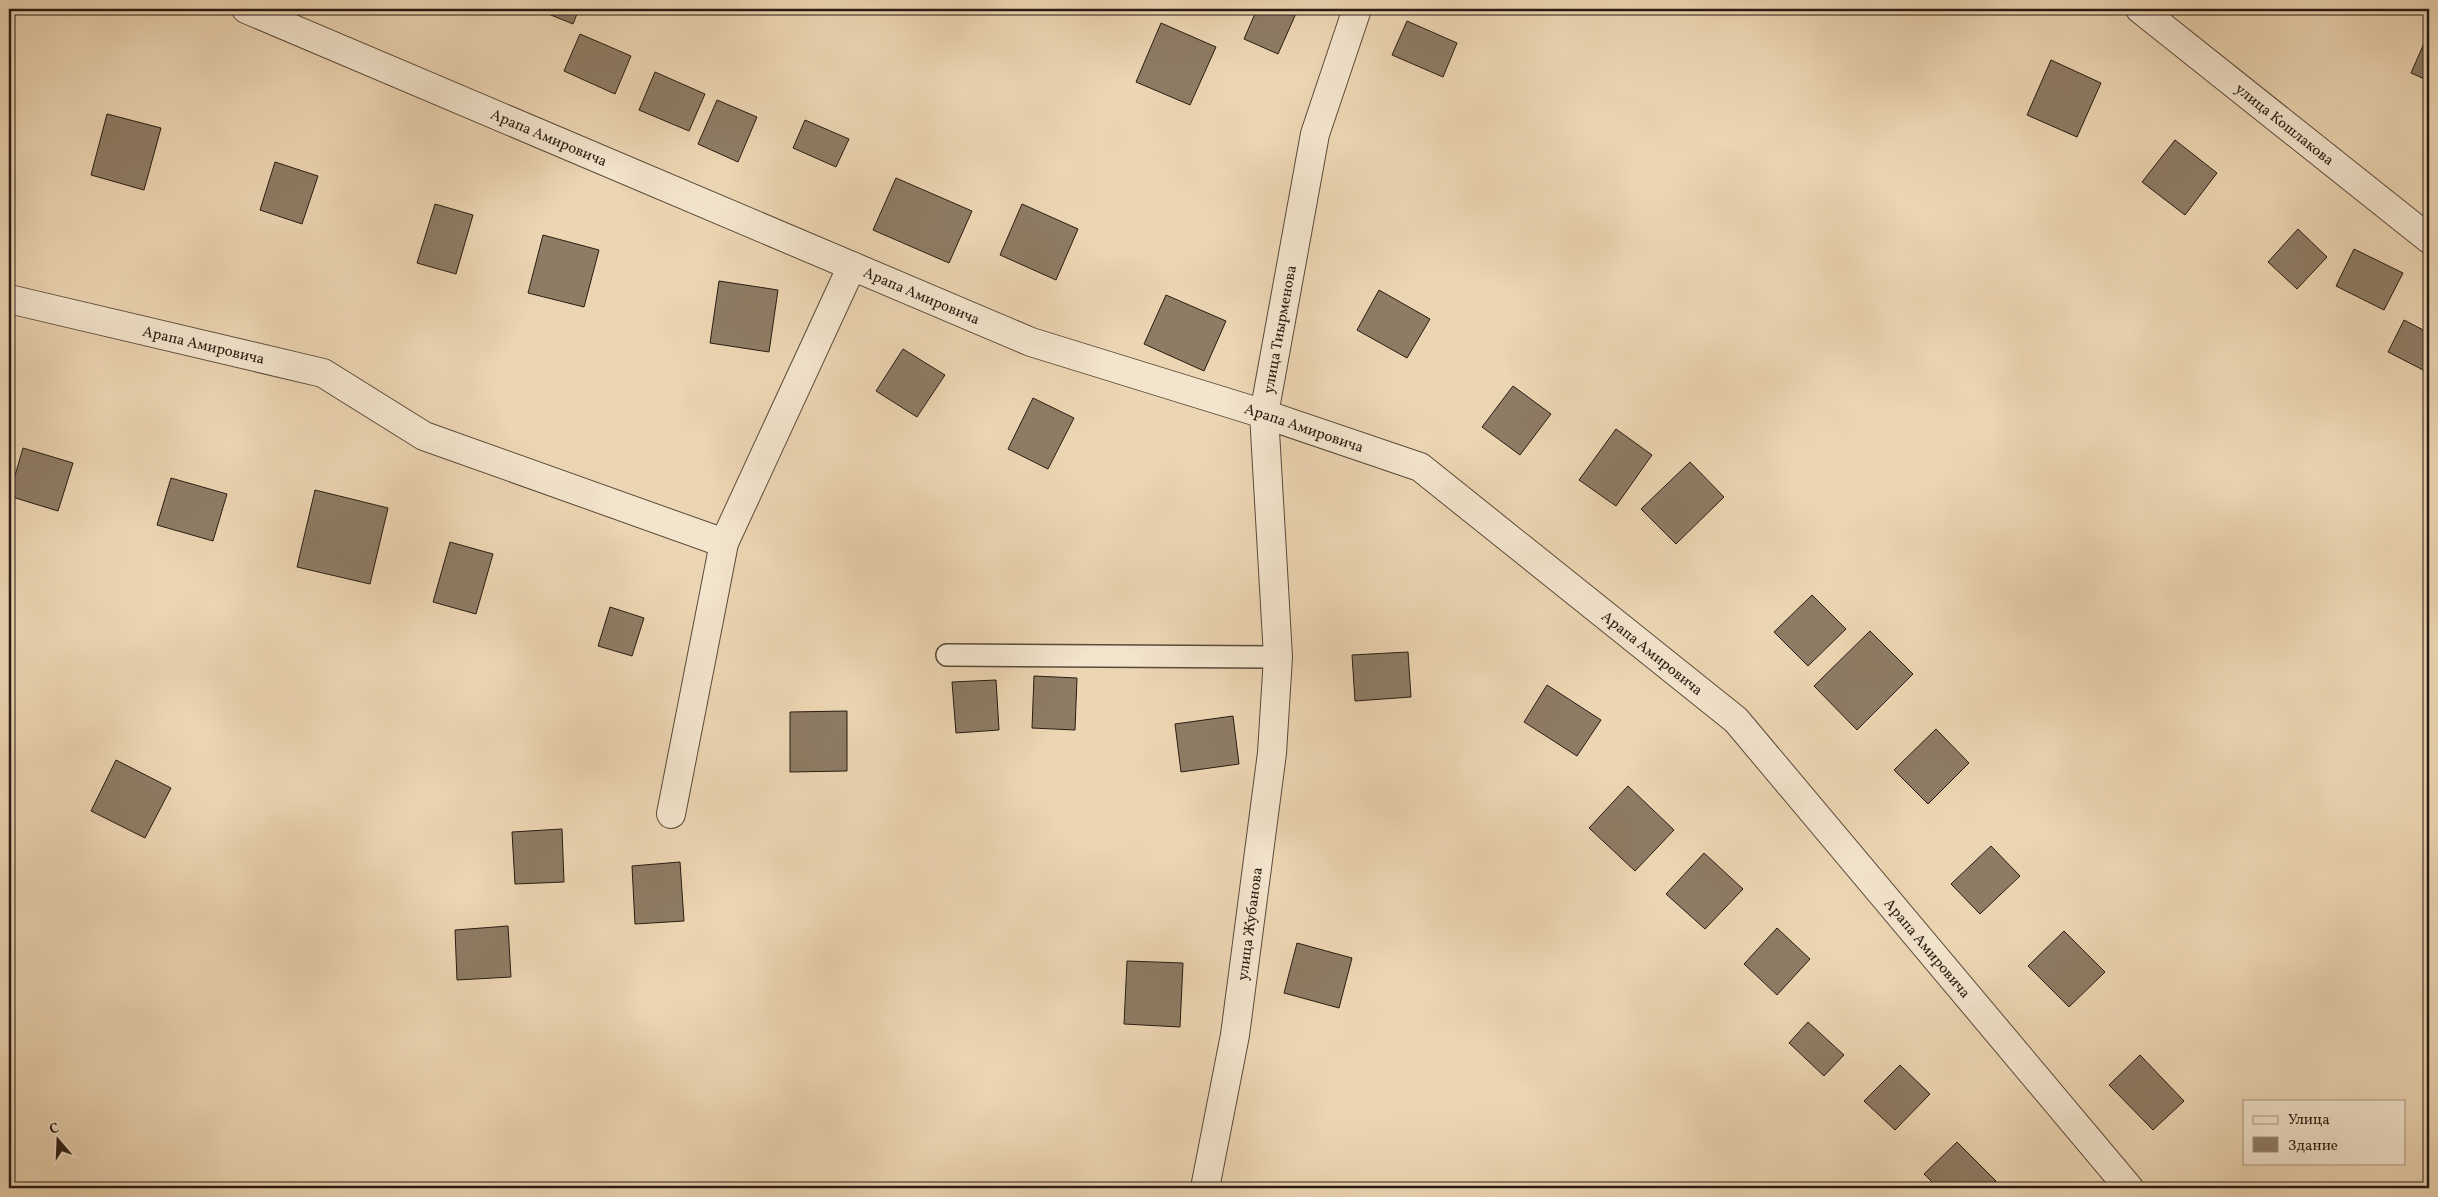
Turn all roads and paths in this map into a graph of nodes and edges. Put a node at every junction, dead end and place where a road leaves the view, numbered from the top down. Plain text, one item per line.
1 (246, 9) edge
2 (1357, 9) edge
3 (2140, 9) edge
4 (2429, 239) edge
5 (852, 266) junction
6 (9, 300) edge
7 (1264, 414) junction
8 (724, 543) junction
9 (948, 654) dead end
10 (1278, 658) junction
11 (672, 814) dead end
12 (1205, 1188) edge
13 (2129, 1188) edge

1 - 5 street, Арапа Амировича
2 - 7 street, улица Тиырменова
3 - 4 street, улица Кошлакова
5 - 7 street, Арапа Амировича
5 - 8 street
6 - 8 street, Арапа Амировича
7 - 10 street, улица Тиырменова
7 - 13 street, Арапа Амировича
8 - 11 street
9 - 10 lane
10 - 12 street, улица Жубанова

